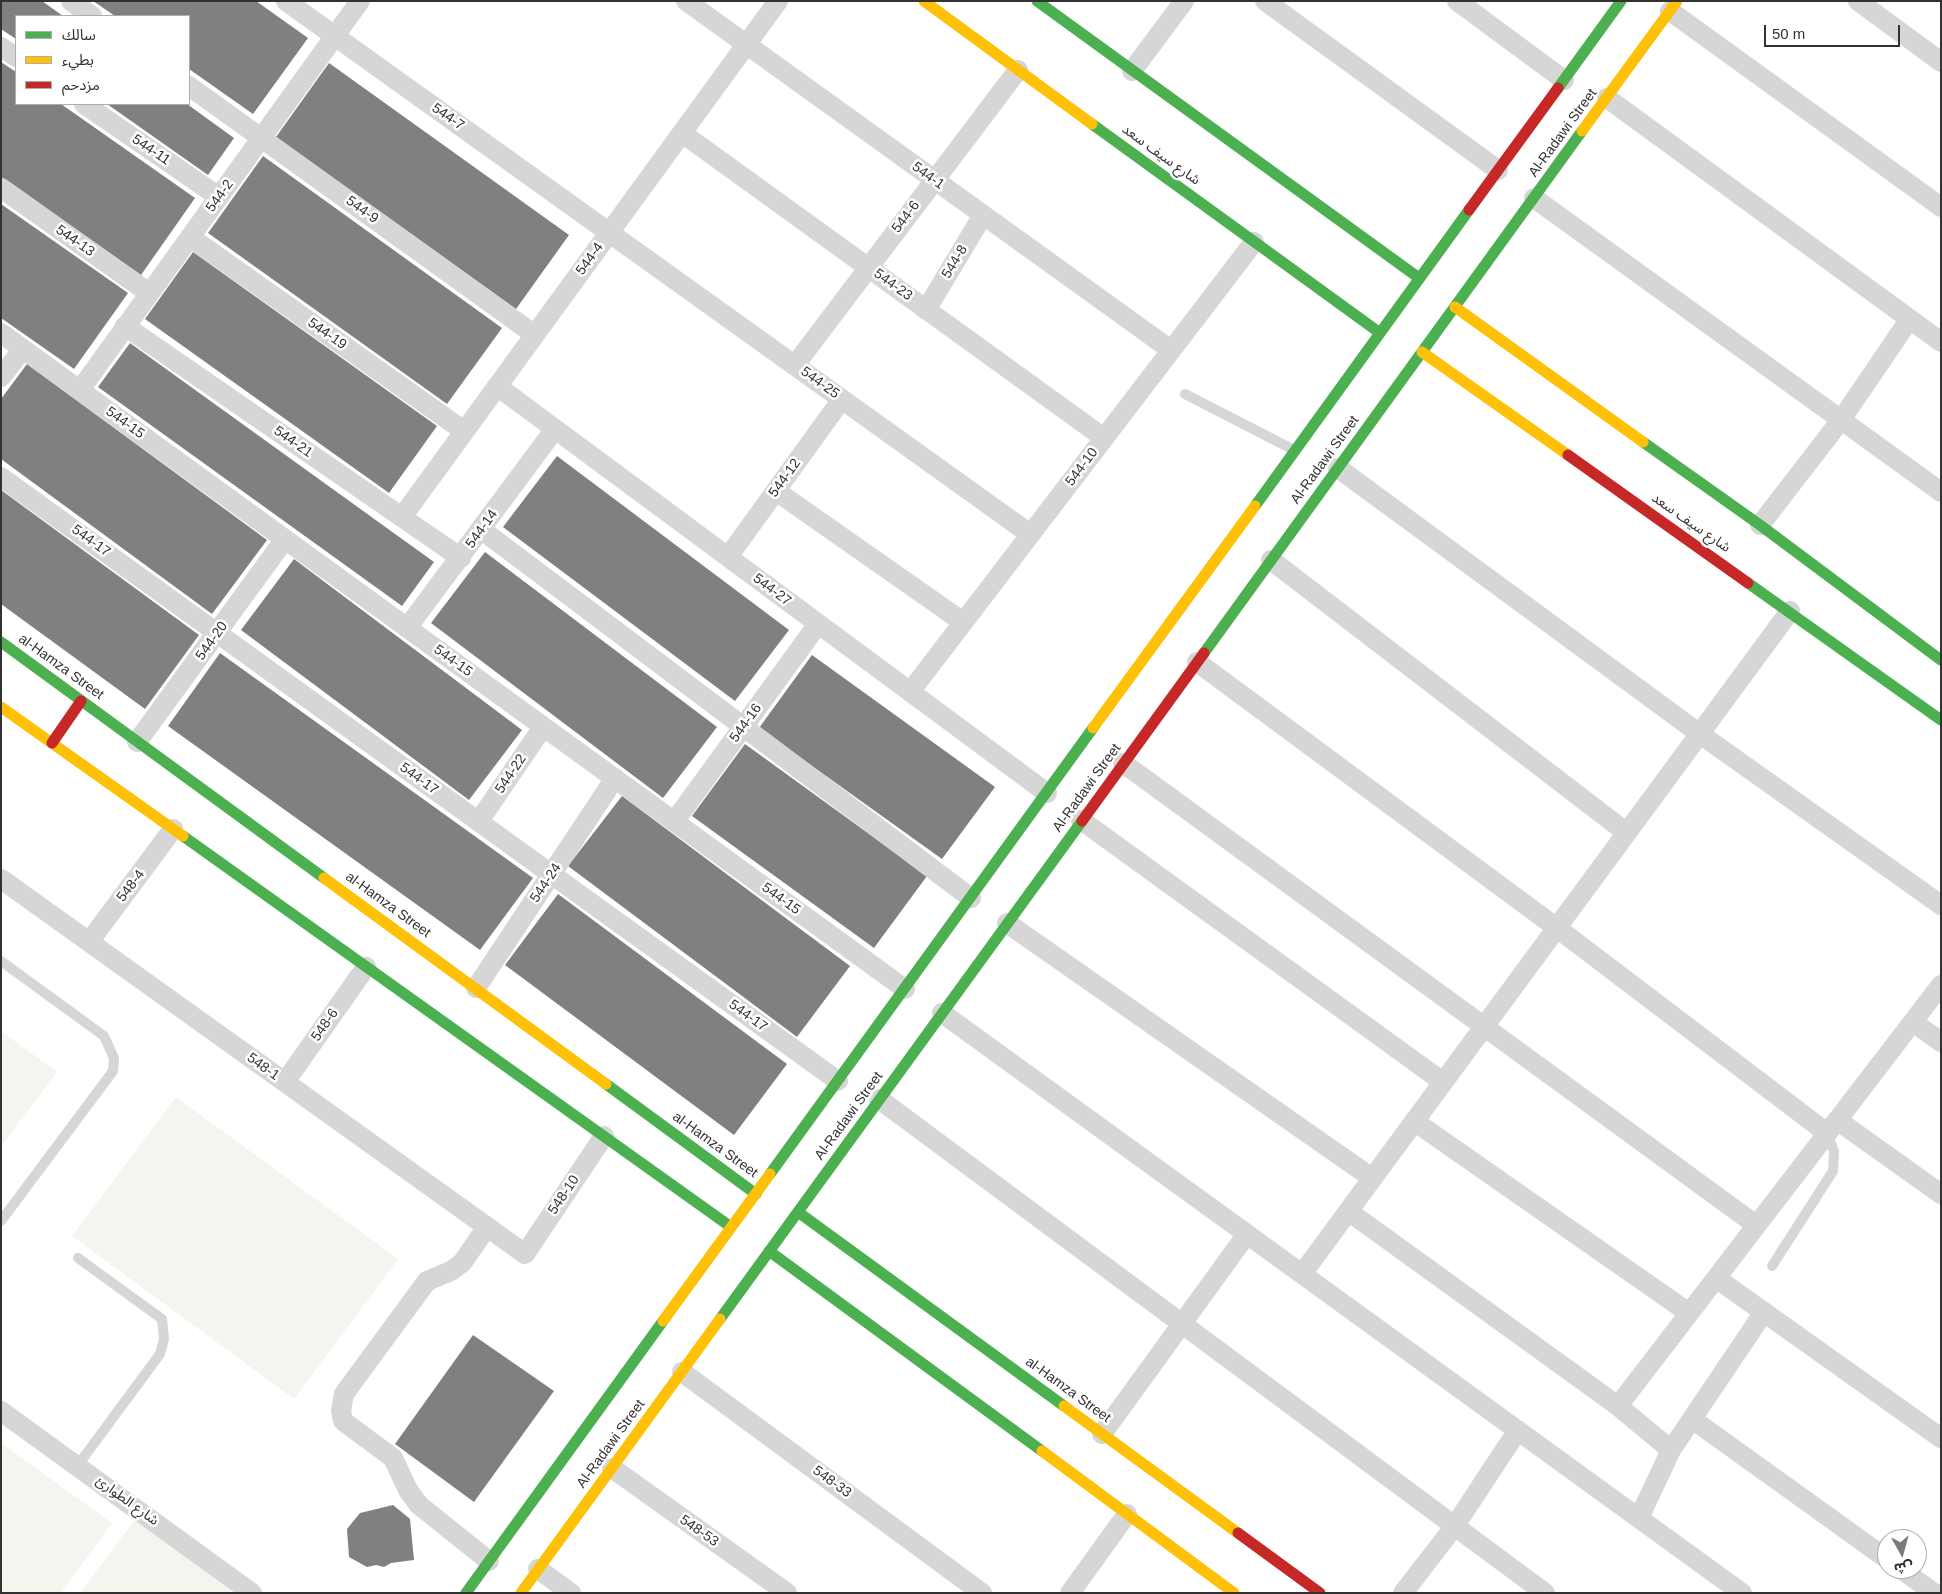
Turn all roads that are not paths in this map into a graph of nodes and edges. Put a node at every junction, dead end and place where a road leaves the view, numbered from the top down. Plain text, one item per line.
1 (72, 1) edge
2 (286, 1) edge
3 (360, 1) edge
4 (686, 1) edge
5 (778, 1) edge
6 (924, 1) edge
7 (1037, 1) edge
8 (1184, 1) edge
9 (1265, 1) edge
10 (1457, 1) edge
11 (1621, 1) edge
12 (1858, 1) edge
13 (1674, 6) edge
14 (91, 15) edge
15 (335, 36) junction
16 (746, 45) junction
17 (1, 47) edge
18 (15, 57) edge
19 (1941, 62) edge
20 (1018, 70) junction
21 (1132, 71) junction
22 (1564, 80) junction
23 (190, 87) edge
24 (1607, 98) junction
25 (85, 105) edge
26 (682, 133) junction
27 (261, 138) junction
28 (1498, 170) junction
29 (934, 180) junction
30 (1, 188) edge
31 (219, 197) junction
32 (1534, 198) junction
33 (1941, 207) edge
34 (983, 215) junction
35 (610, 232) junction
36 (190, 237) junction
37 (1254, 242) junction
38 (868, 268) junction
39 (1419, 278) junction
40 (149, 293) junction
41 (1455, 307) junction
42 (926, 310) junction
43 (1910, 320) junction
44 (126, 326) junction
45 (1, 333) edge
46 (1380, 333) junction
47 (535, 335) junction
48 (1941, 342) edge
49 (23, 348) junction
50 (1171, 350) junction
51 (1422, 352) junction
52 (795, 365) junction
53 (1, 378) edge
54 (497, 386) junction
55 (80, 390) junction
56 (1185, 394) dead end
57 (842, 399) junction
58 (1841, 420) junction
59 (555, 429) junction
60 (464, 431) junction
61 (1104, 438) junction
62 (1295, 450) junction
63 (1338, 468) junction
64 (1, 476) edge
65 (776, 491) junction
66 (1941, 492) edge
67 (402, 516) junction
68 (1760, 525) junction
69 (482, 530) junction
70 (1030, 534) junction
71 (285, 539) junction
72 (728, 557) junction
73 (461, 558) junction
74 (1271, 560) junction
75 (1790, 611) junction
76 (963, 622) junction
77 (818, 624) junction
78 (408, 628) junction
79 (218, 633) junction
80 (1, 642) edge
81 (1941, 660) edge
82 (1197, 662) junction
83 (910, 692) junction
84 (81, 701) junction
85 (1, 707) edge
86 (1941, 720) edge
87 (543, 726) junction
88 (743, 726) junction
89 (1700, 734) junction
90 (137, 742) junction
91 (52, 743) junction
92 (1128, 752) junction
93 (615, 778) junction
94 (1048, 793) junction
95 (1082, 820) junction
96 (479, 821) junction
97 (674, 822) junction
98 (173, 829) junction
99 (1627, 833) junction
100 (552, 874) junction
101 (1, 880) edge
102 (972, 898) junction
103 (1941, 905) edge
104 (1007, 923) junction
105 (1557, 928) junction
106 (89, 942) junction
107 (1, 961) edge
108 (366, 967) junction
109 (1941, 985) edge
110 (476, 988) junction
111 (905, 989) junction
112 (942, 1013) junction
113 (1913, 1022) junction
114 (1484, 1026) junction
115 (1941, 1042) edge
116 (838, 1081) junction
117 (285, 1082) junction
118 (1443, 1082) junction
119 (880, 1099) junction
120 (1414, 1121) junction
121 (1832, 1126) junction
122 (604, 1136) junction
123 (1372, 1178) junction
124 (756, 1194) junction
125 (1941, 1194) edge
126 (1348, 1211) junction
127 (798, 1212) junction
128 (1, 1221) edge
129 (1756, 1225) junction
130 (487, 1227) junction
131 (731, 1227) junction
132 (1247, 1234) junction
133 (769, 1251) junction
134 (525, 1254) joint
135 (78, 1258) dead end
136 (1772, 1266) dead end
137 (1302, 1274) junction
138 (1716, 1278) junction
139 (1764, 1312) junction
140 (1689, 1313) junction
141 (1182, 1323) junction
142 (682, 1372) junction
143 (1618, 1406) junction
144 (1, 1411) edge
145 (1692, 1419) junction
146 (1518, 1430) junction
147 (1102, 1434) junction
148 (1941, 1438) edge
149 (1671, 1450) junction
150 (78, 1465) junction
151 (612, 1468) junction
152 (1127, 1514) junction
153 (1640, 1518) junction
154 (1454, 1527) junction
155 (1877, 1552) edge
156 (488, 1561) junction
157 (538, 1569) junction
158 (1915, 1579) edge
159 (252, 1593) edge
160 (466, 1593) edge
161 (521, 1593) edge
162 (571, 1593) edge
163 (787, 1593) edge
164 (982, 1593) edge
165 (1070, 1593) edge
166 (1234, 1593) edge
167 (1320, 1593) edge
168 (1403, 1593) edge
169 (1545, 1593) edge
170 (1742, 1593) edge
171 (1934, 1593) edge

1 - 14 street
2 - 15 street, 544-7
3 - 15 street, 544-2
4 - 16 street, 544-1
5 - 16 street, 544-4
6 - 20 street, شارع سيف سعد
7 - 21 street
8 - 21 street
9 - 28 street
10 - 22 street
11 - 22 street, Al-Radawi Street
12 - 19 street
13 - 24 street, Al-Radawi Street
13 - 33 street
15 - 27 street, 544-2
15 - 35 street, 544-7
16 - 26 street, 544-4
16 - 29 street, 544-1
17 - 18 street
20 - 29 street, 544-6
20 - 37 street, شارع سيف سعد
21 - 39 street
22 - 28 street, Al-Radawi Street
23 - 27 street, 544-9
24 - 32 street, Al-Radawi Street
24 - 43 street
25 - 31 street, 544-11
26 - 35 street, 544-4
26 - 38 street, 544-23
27 - 31 street, 544-2
27 - 47 street, 544-9
28 - 39 street, Al-Radawi Street
29 - 34 street, 544-1
29 - 38 street, 544-6
30 - 40 street, 544-13
31 - 36 street, 544-2
32 - 41 street, Al-Radawi Street
32 - 58 street
34 - 42 street, 544-8
34 - 50 street, 544-1
35 - 47 street, 544-4
35 - 52 street, 544-25
36 - 40 street, 544-2
36 - 60 street, 544-19
37 - 46 street, شارع سيف سعد
37 - 50 street, 544-10
38 - 42 street, 544-23
38 - 52 street, 544-6
39 - 46 street, Al-Radawi Street
40 - 44 street, 544-2
41 - 51 street, Al-Radawi Street
41 - 68 street
42 - 61 street, 544-23
43 - 48 street
43 - 58 street
44 - 55 street, 544-2
44 - 67 street, 544-21
45 - 49 street, 544-15
46 - 62 street, Al-Radawi Street
47 - 54 street, 544-4
49 - 53 street
49 - 55 street, 544-15
50 - 61 street, 544-10
51 - 63 street, Al-Radawi Street
51 - 75 street, شارع سيف سعد
52 - 57 street, 544-25
54 - 59 street, 544-27
54 - 60 street, 544-4
55 - 71 street, 544-15
56 - 62 lane
57 - 65 street, 544-12
57 - 70 street, 544-25
58 - 66 street
58 - 68 street
59 - 69 street, 544-14
59 - 72 street, 544-27
60 - 67 street, 544-4
61 - 70 street, 544-10
62 - 94 street, Al-Radawi Street
63 - 74 street, Al-Radawi Street
63 - 89 street
64 - 79 street, 544-17
65 - 72 street, 544-12
65 - 76 street
67 - 73 street, 544-21
68 - 81 street
69 - 73 street, 544-14
69 - 88 street
70 - 76 street, 544-10
71 - 78 street, 544-15
71 - 79 street, 544-20
72 - 77 street, 544-27
73 - 78 street, 544-14
74 - 82 street, Al-Radawi Street
74 - 99 street
75 - 86 street, شارع سيف سعد
75 - 89 street
76 - 83 street, 544-10
77 - 83 street, 544-27
77 - 88 street, 544-16
78 - 87 street, 544-15
79 - 90 street, 544-20
79 - 96 street, 544-17
80 - 84 street, al-Hamza Street
82 - 92 street, Al-Radawi Street
82 - 105 street
83 - 94 street, 544-27
84 - 90 street, al-Hamza Street
84 - 91 street
85 - 91 street
87 - 93 street, 544-15
87 - 96 street, 544-22
88 - 97 street, 544-16
88 - 102 street
89 - 99 street
89 - 103 street
90 - 110 street, al-Hamza Street
91 - 98 street
92 - 95 street, Al-Radawi Street
92 - 114 street
93 - 97 street, 544-15
93 - 100 street, 544-24
94 - 102 street, Al-Radawi Street
95 - 104 street, Al-Radawi Street
95 - 118 street
96 - 100 street, 544-17
97 - 111 street, 544-15
98 - 106 street, 548-4
98 - 108 street
99 - 105 street
100 - 110 street, 544-24
100 - 116 street, 544-17
101 - 106 street, 548-1
102 - 111 street, Al-Radawi Street
104 - 112 street, Al-Radawi Street
104 - 123 street
105 - 114 street
105 - 121 street
106 - 117 street, 548-1
107 - 128 lane
108 - 117 street, 548-6
108 - 122 street
109 - 113 street
110 - 124 street, al-Hamza Street
111 - 116 street, Al-Radawi Street
112 - 119 street, Al-Radawi Street
112 - 132 street
113 - 115 street
113 - 121 street
114 - 118 street
114 - 129 street
116 - 124 street, Al-Radawi Street
117 - 130 street, 548-1
118 - 120 street
119 - 127 street, Al-Radawi Street
119 - 141 street
120 - 123 street
120 - 140 street
121 - 125 street
121 - 129 street
121 - 136 lane
122 - 131 street
122 - 134 street, 548-10
123 - 126 street
124 - 131 street, Al-Radawi Street
126 - 137 street
126 - 143 street
127 - 133 street, Al-Radawi Street
127 - 147 street, al-Hamza Street
129 - 138 street
130 - 134 street, 548-1
130 - 156 street
131 - 156 street, Al-Radawi Street
132 - 137 street
132 - 141 street
133 - 142 street, Al-Radawi Street
133 - 152 street
135 - 150 lane
137 - 146 street
138 - 139 street
138 - 140 street
139 - 145 street
139 - 148 street
140 - 143 street
141 - 147 street
141 - 154 street
142 - 151 street, Al-Radawi Street
142 - 164 street, 548-33
143 - 149 street
144 - 150 street, شارع الطوارئ
145 - 149 street
145 - 155 street
146 - 153 street
146 - 154 street
147 - 167 street, al-Hamza Street
149 - 153 street
150 - 159 street, شارع الطوارئ
151 - 157 street, Al-Radawi Street
151 - 163 street, 548-53
152 - 165 street
152 - 166 street
153 - 170 street
154 - 168 street
154 - 169 street
156 - 160 street, Al-Radawi Street
157 - 161 street, Al-Radawi Street
157 - 162 street
158 - 171 street

